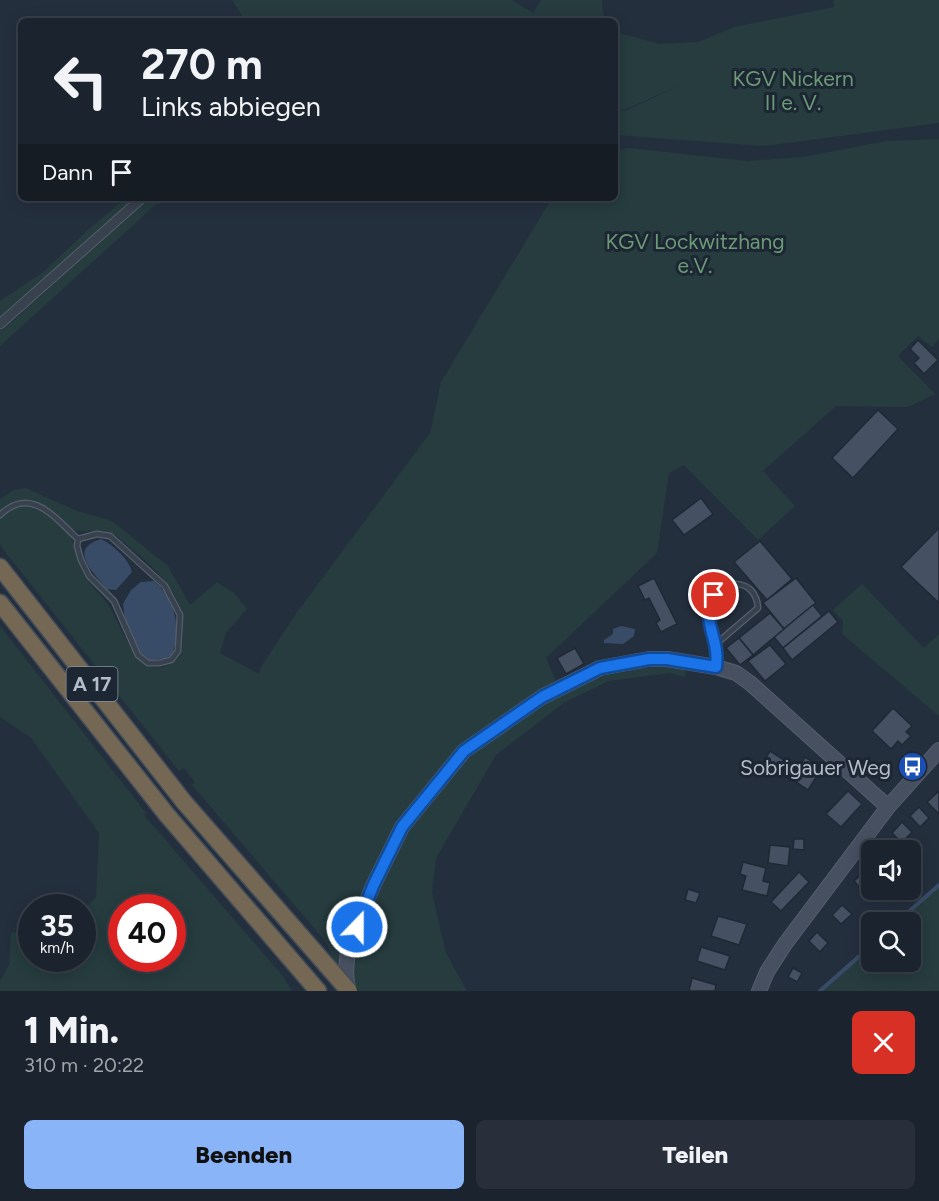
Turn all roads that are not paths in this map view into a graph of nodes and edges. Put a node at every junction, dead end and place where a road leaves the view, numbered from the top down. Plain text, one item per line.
1 (139, 201) edge
2 (0, 324) edge
3 (0, 515) edge
4 (78, 539) junction
5 (0, 567) edge
6 (0, 603) edge
7 (716, 644) junction
8 (716, 667) junction
9 (939, 750) edge
10 (888, 807) junction
11 (318, 991) edge
12 (348, 991) edge
13 (759, 991) edge

1 - 2 street
3 - 4 lane
4 - 4 lane
5 - 12 highway, A 17, bridge
6 - 11 highway, A 17
7 - 7 lane
7 - 8 lane
8 - 10 street
8 - 12 street
9 - 10 street
10 - 13 street

